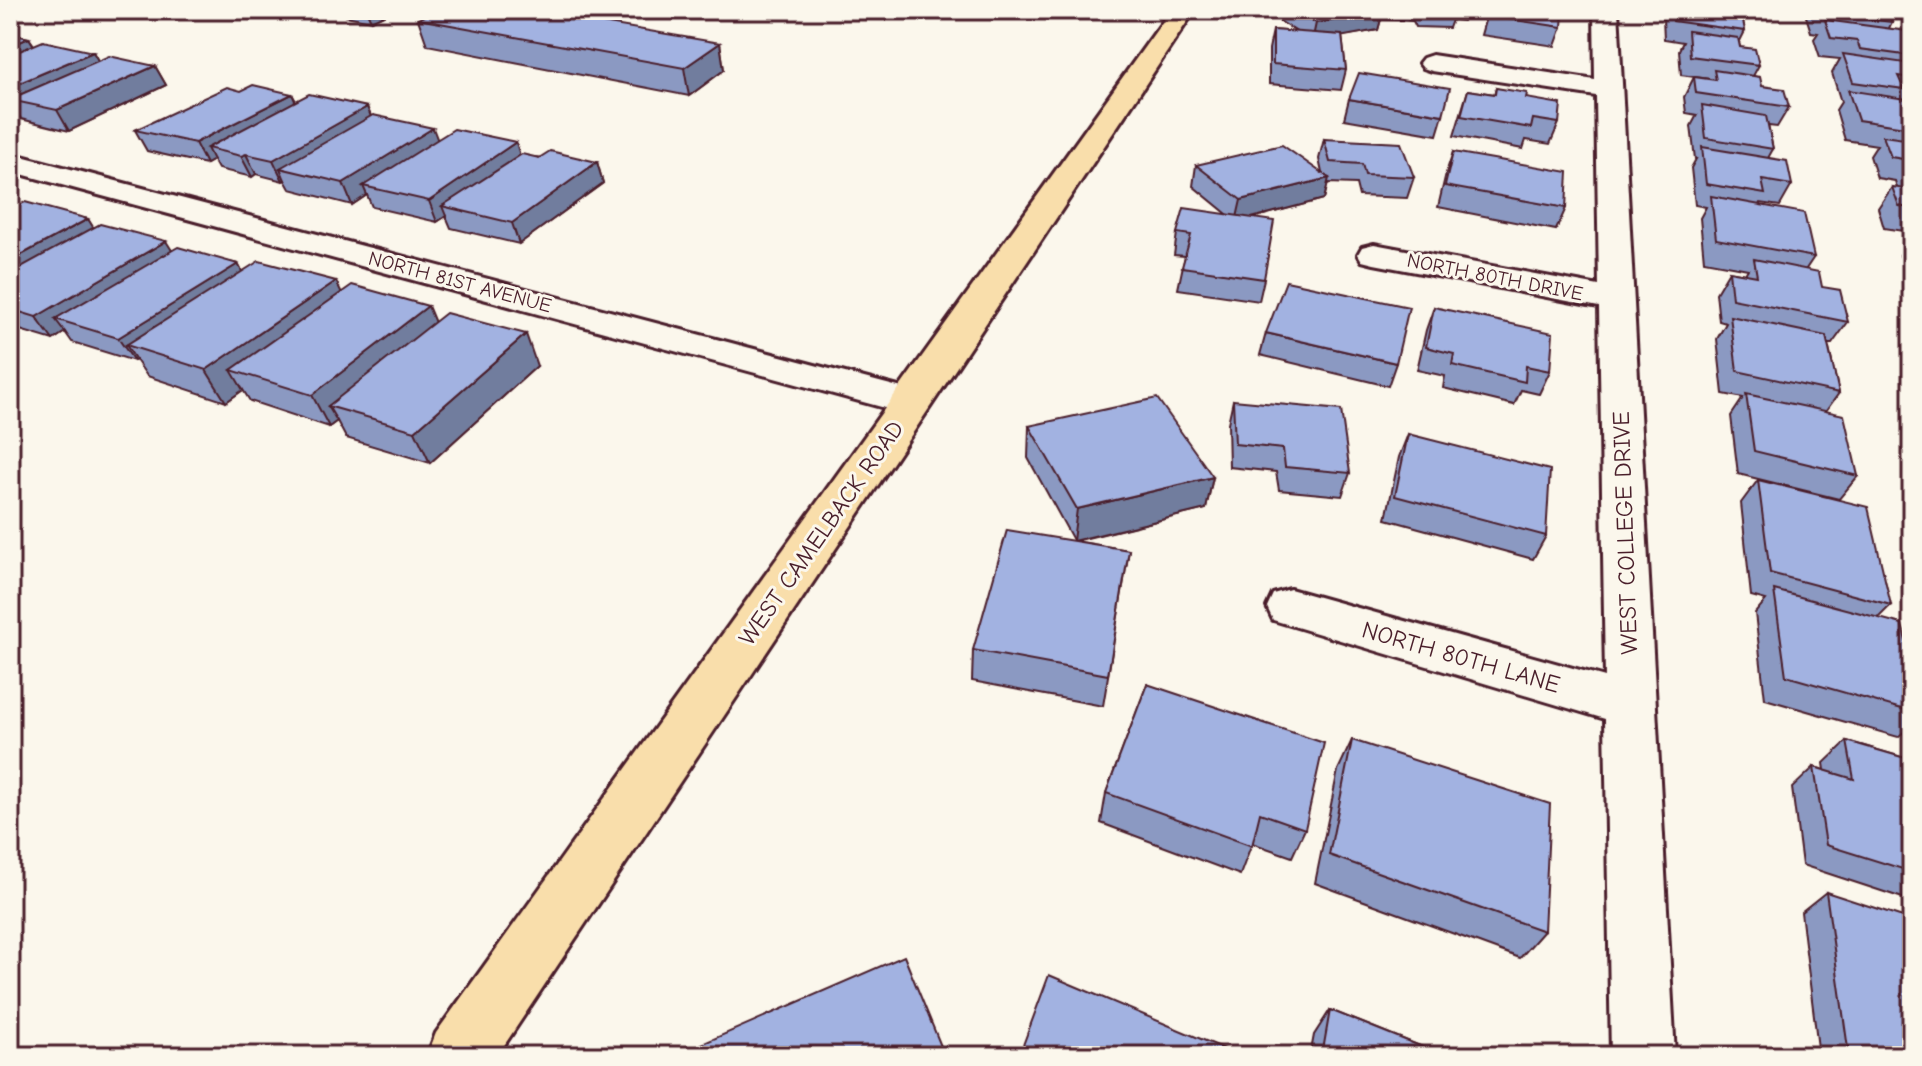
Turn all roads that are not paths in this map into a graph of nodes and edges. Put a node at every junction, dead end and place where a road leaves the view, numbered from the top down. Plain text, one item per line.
1 (1183, 10) edge
2 (1606, 10) edge
3 (1432, 63) dead end
4 (1609, 90) junction
5 (10, 162) edge
6 (1374, 254) dead end
7 (1616, 300) junction
8 (911, 403) junction
9 (1290, 607) dead end
10 (1631, 706) junction
11 (459, 1056) edge
12 (1643, 1056) edge

1 - 8 main road, WEST CAMELBACK ROAD
2 - 4 street, WEST COLLEGE DRIVE
3 - 4 street
4 - 7 street, WEST COLLEGE DRIVE
5 - 8 street, NORTH 81ST AVENUE
6 - 7 street, NORTH 80TH DRIVE
7 - 10 street, WEST COLLEGE DRIVE
8 - 11 main road, WEST CAMELBACK ROAD
9 - 10 street, NORTH 80TH LANE
10 - 12 street, WEST COLLEGE DRIVE

